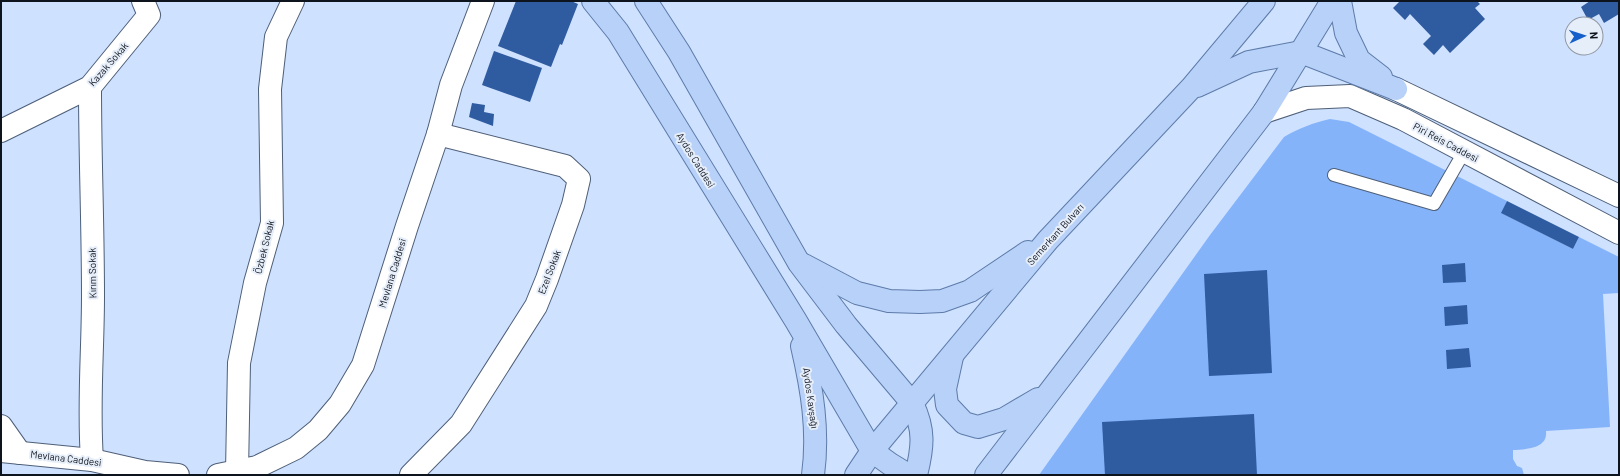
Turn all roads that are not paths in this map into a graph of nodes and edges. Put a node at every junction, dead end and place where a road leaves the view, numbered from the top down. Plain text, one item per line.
1 (143, 1) edge
2 (293, 1) edge
3 (483, 1) edge
4 (593, 1) edge
5 (646, 1) edge
6 (1264, 1) edge
7 (1332, 1) edge
8 (1340, 1) edge
9 (1302, 52) junction
10 (90, 87) junction
11 (1192, 88) junction
12 (1396, 89) junction
13 (1264, 112) junction
14 (1, 131) edge
15 (438, 134) junction
16 (1464, 152) junction
17 (1334, 175) dead end
18 (1619, 196) edge
19 (1619, 233) edge
20 (1048, 240) junction
21 (799, 263) junction
22 (796, 321) junction
23 (953, 354) junction
24 (1046, 395) junction
25 (912, 403) junction
26 (1, 426) edge
27 (1005, 448) junction
28 (872, 451) junction
29 (11, 452) edge
30 (92, 460) junction
31 (228, 474) edge
32 (178, 475) edge
33 (411, 475) edge
34 (813, 475) edge
35 (856, 475) edge
36 (908, 475) edge
37 (916, 475) edge
38 (967, 475) edge
39 (986, 475) edge

1 - 10 street, Kazak Sokak
2 - 31 street, Özbek Sokak
3 - 15 street, Mevlana Caddesi
4 - 22 main road, Aydos Caddesi
5 - 21 main road
6 - 11 main road, Semerkant Bulvarı
7 - 9 main road
8 - 12 main road
9 - 11 main road
9 - 12 main road
9 - 13 main road
10 - 14 street, Kazak Sokak
10 - 30 street, Kırım Sokak
11 - 20 main road, Semerkant Bulvarı
12 - 18 street
13 - 16 street, Piri Reis Caddesi
13 - 24 main road
15 - 31 street, Mevlana Caddesi
15 - 33 street, Ezel Sokak
16 - 17 lane
16 - 19 street, Piri Reis Caddesi
20 - 21 main road
20 - 23 main road, Semerkant Bulvarı
21 - 25 main road
22 - 28 main road, Aydos Caddesi
22 - 34 main road, Aydos Kavşağı
23 - 24 main road
23 - 25 main road, Semerkant Bulvarı
24 - 27 main road
25 - 28 main road, Semerkant Bulvarı
25 - 37 main road
26 - 29 street
27 - 38 main road
27 - 39 main road
28 - 35 main road, Semerkant Bulvarı
28 - 36 main road
29 - 30 street, Mevlana Caddesi
30 - 32 street, Mevlana Caddesi

